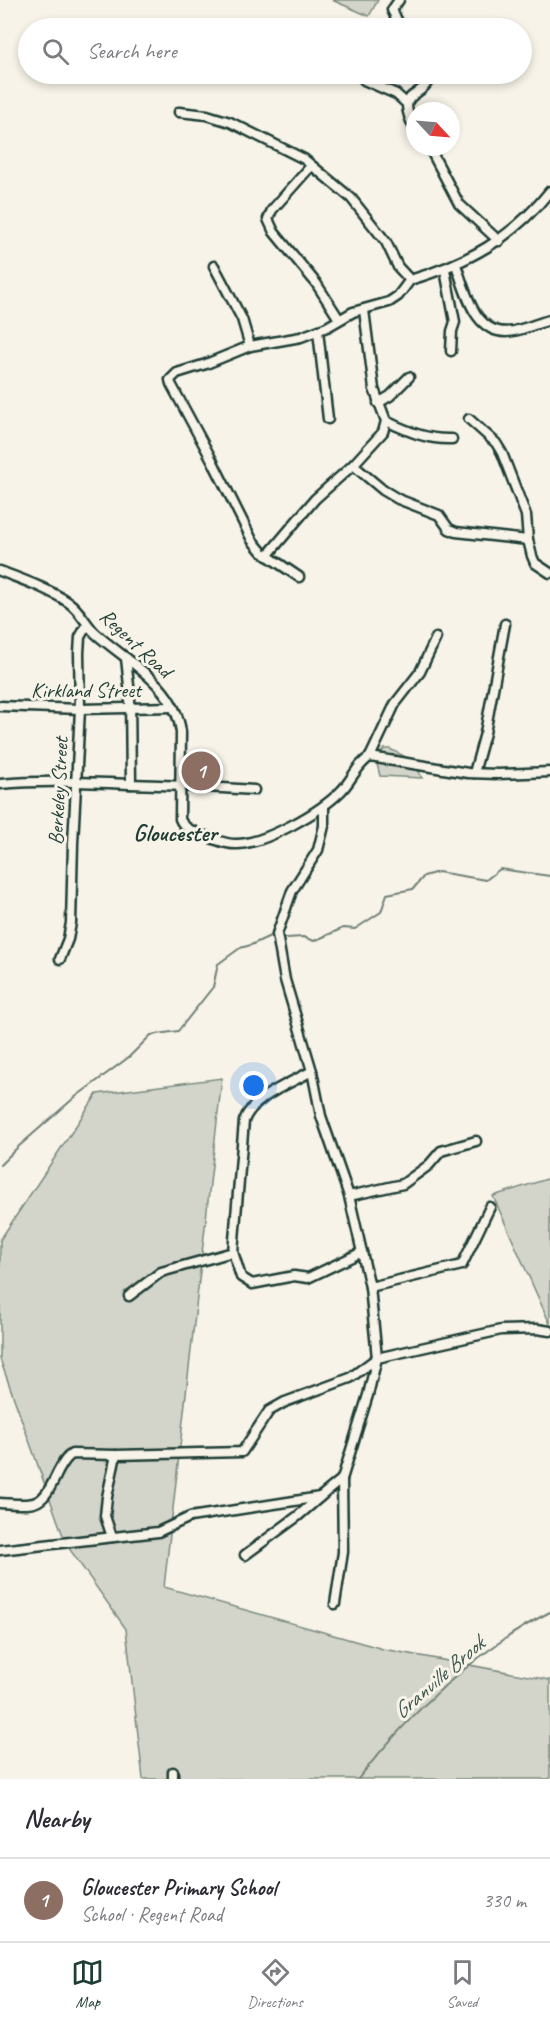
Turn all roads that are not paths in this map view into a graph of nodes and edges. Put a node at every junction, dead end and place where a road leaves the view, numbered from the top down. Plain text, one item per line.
1 (399, 0) edge
2 (396, 18) edge
3 (373, 84) edge
4 (424, 84) edge
5 (407, 102) edge
6 (406, 103) edge
7 (179, 112) dead end
8 (434, 156) edge
9 (311, 166) junction
10 (550, 191) edge
11 (499, 241) junction
12 (456, 265) junction
13 (214, 266) dead end
14 (445, 270) junction
15 (410, 280) junction
16 (364, 310) junction
17 (339, 319) junction
18 (549, 322) edge
19 (318, 331) junction
20 (250, 346) junction
21 (451, 351) dead end
22 (409, 377) dead end
23 (378, 403) junction
24 (328, 419) dead end
25 (469, 419) dead end
26 (386, 421) junction
27 (452, 439) dead end
28 (353, 465) junction
29 (528, 540) junction
30 (267, 556) junction
31 (0, 571) edge
32 (550, 573) edge
33 (299, 577) dead end
34 (505, 624) dead end
35 (87, 625) junction
36 (436, 638) dead end
37 (126, 658) junction
38 (0, 706) edge
39 (173, 707) junction
40 (80, 709) junction
41 (130, 709) junction
42 (370, 757) junction
43 (550, 772) edge
44 (474, 773) junction
45 (76, 781) junction
46 (0, 784) edge
47 (131, 784) junction
48 (180, 785) junction
49 (254, 790) dead end
50 (324, 806) junction
51 (60, 959) dead end
52 (312, 1071) junction
53 (476, 1141) dead end
54 (348, 1196) junction
55 (490, 1207) dead end
56 (233, 1252) junction
57 (362, 1252) junction
58 (370, 1287) junction
59 (129, 1296) dead end
60 (550, 1331) edge
61 (377, 1358) junction
62 (116, 1455) junction
63 (342, 1479) junction
64 (320, 1497) junction
65 (0, 1503) edge
66 (112, 1537) junction
67 (0, 1550) edge
68 (245, 1555) dead end
69 (335, 1604) dead end

1 - 2 street
3 - 6 street
4 - 5 street
7 - 9 street
8 - 11 street
9 - 15 street
9 - 17 street
10 - 11 street
11 - 12 street
12 - 14 street
12 - 18 street
13 - 20 street
14 - 15 street
14 - 21 street
15 - 16 street
16 - 17 street
16 - 23 street
17 - 19 street
19 - 20 street
19 - 24 street
20 - 30 street
22 - 23 street
23 - 26 street
25 - 29 street
26 - 27 street
26 - 28 street
28 - 29 street
28 - 30 street
29 - 32 street
30 - 33 street
31 - 35 street, Regent Road
34 - 44 street
35 - 37 street, Regent Road
35 - 40 street, Berkeley Street
36 - 42 street
37 - 39 street, Regent Road
37 - 41 street
38 - 40 street, Kirkland Street
39 - 41 street, Kirkland Street
39 - 48 street, Regent Road
40 - 41 street, Kirkland Street
40 - 45 street, Berkeley Street
41 - 47 street
42 - 44 street
42 - 50 street
43 - 44 street
45 - 46 street
45 - 47 street
45 - 51 street, Berkeley Street
47 - 48 street
48 - 49 street
48 - 50 street, Regent Road
50 - 52 street
52 - 54 street
52 - 56 street
53 - 54 street
54 - 57 street
55 - 58 street
56 - 57 street
56 - 59 street
57 - 58 street
58 - 61 street
60 - 61 street
61 - 62 street
61 - 63 street
62 - 65 street
62 - 66 street
63 - 64 street
63 - 69 street
64 - 66 street
64 - 68 street
66 - 67 street

